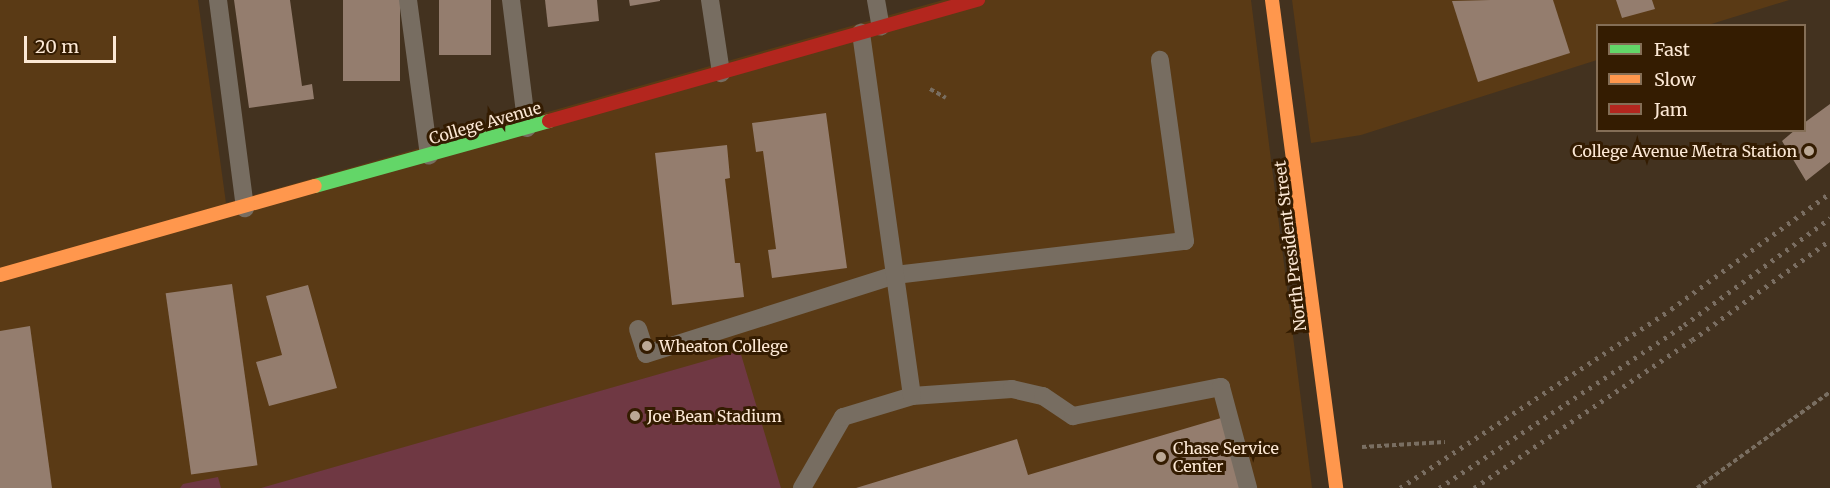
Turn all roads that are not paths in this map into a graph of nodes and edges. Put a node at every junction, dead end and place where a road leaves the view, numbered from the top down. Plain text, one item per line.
1 (218, 0) edge
2 (408, 0) edge
3 (511, 0) edge
4 (710, 0) edge
5 (876, 0) edge
6 (978, 0) edge
7 (1272, 0) edge
8 (881, 27) junction
9 (861, 33) junction
10 (1160, 60) dead end
11 (721, 73) junction
12 (527, 128) junction
13 (429, 156) junction
14 (245, 208) junction
15 (0, 274) edge
16 (895, 275) junction
17 (638, 329) dead end
18 (912, 396) junction
19 (802, 488) edge
20 (1248, 488) edge
21 (1336, 488) edge

1 - 14 lane
2 - 13 lane
3 - 12 lane
4 - 11 lane
5 - 8 lane
6 - 8 street, College Avenue
7 - 21 street, North President Street
8 - 9 street, College Avenue
9 - 11 street, College Avenue
9 - 16 lane
10 - 16 lane
11 - 12 street, College Avenue
12 - 13 street, College Avenue
13 - 14 street, College Avenue
14 - 15 street, College Avenue
16 - 17 lane
16 - 18 lane
18 - 19 lane
18 - 20 lane

